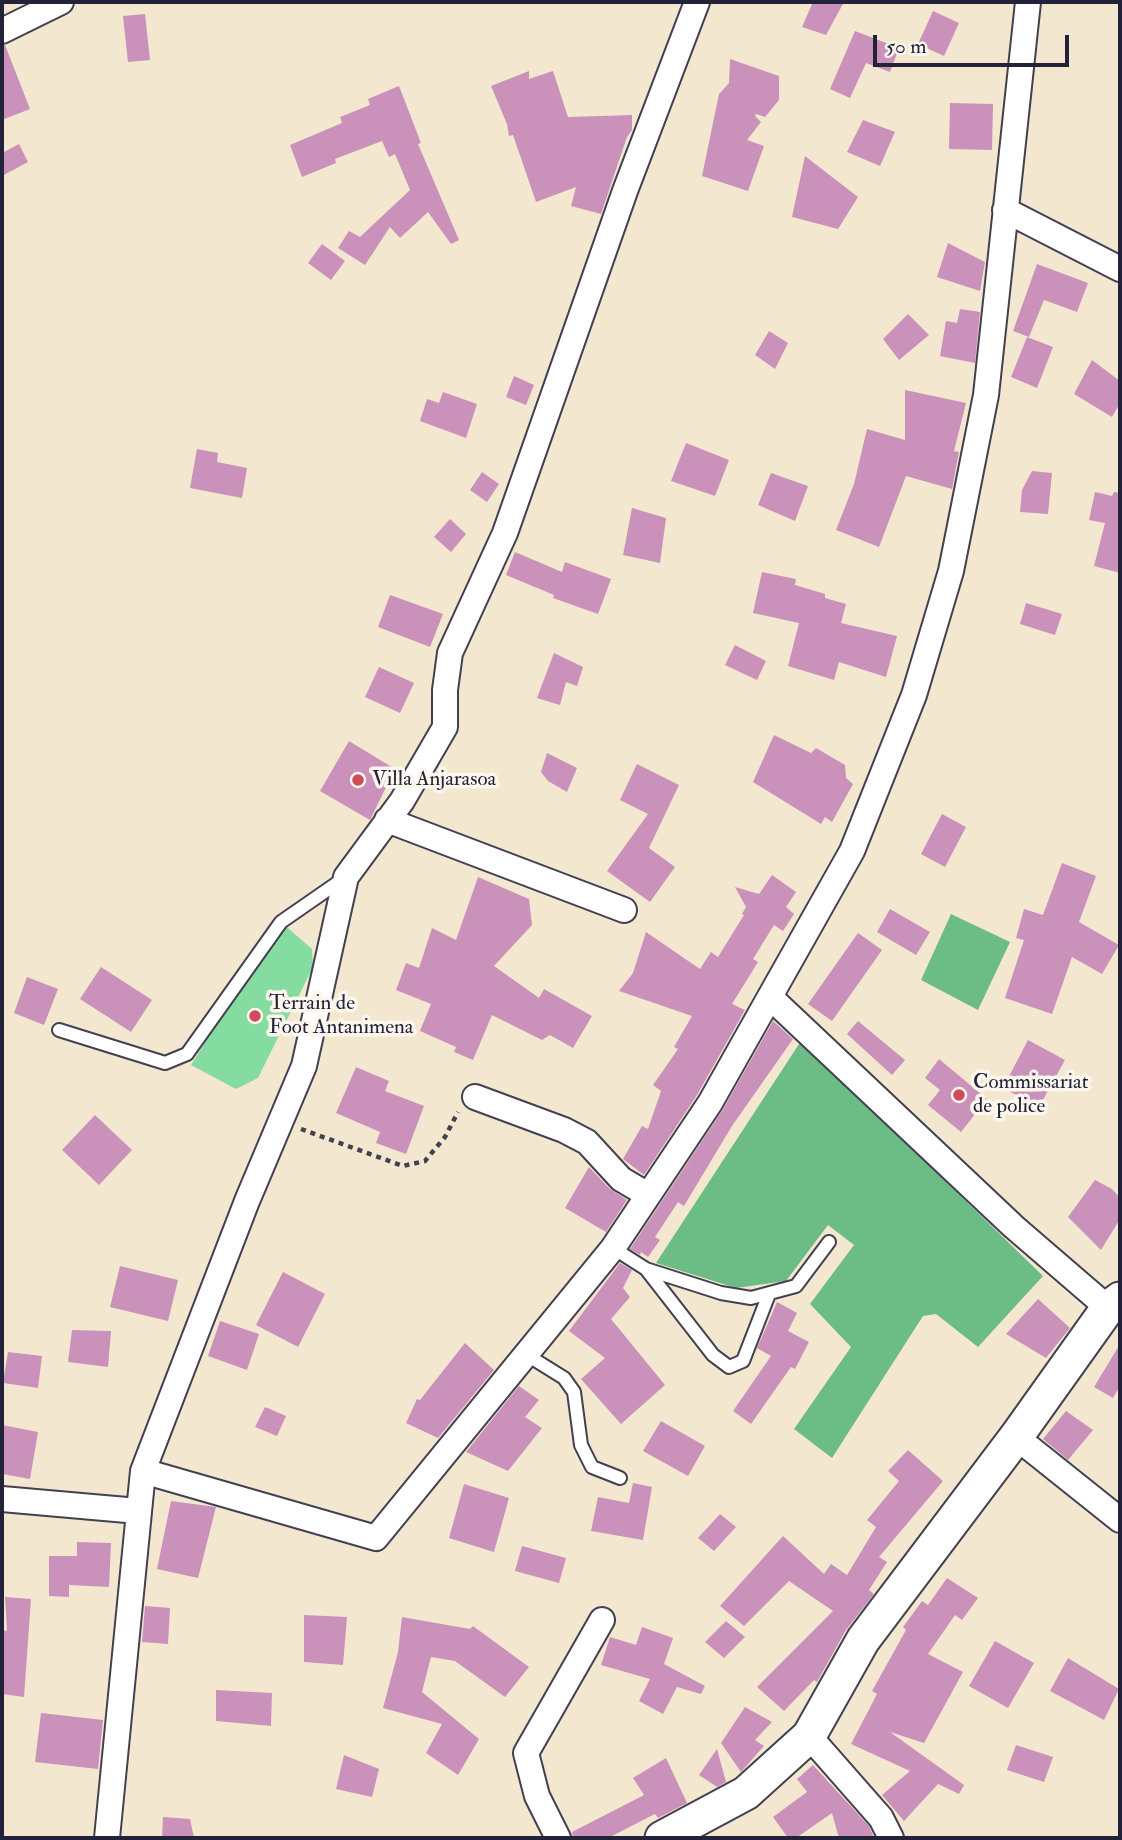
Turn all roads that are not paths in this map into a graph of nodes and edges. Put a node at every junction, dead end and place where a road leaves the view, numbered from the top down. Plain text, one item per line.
1 (61, 2) edge
2 (697, 2) edge
3 (1028, 2) edge
4 (2, 31) edge
5 (1005, 210) junction
6 (1120, 269) edge
7 (387, 820) junction
8 (346, 877) junction
9 (624, 910) dead end
10 (770, 997) junction
11 (59, 1030) dead end
12 (475, 1097) road end
13 (648, 1195) junction
14 (830, 1242) dead end
15 (612, 1248) junction
16 (646, 1269) junction
17 (769, 1294) junction
18 (1114, 1304) edge
19 (527, 1355) junction
20 (1016, 1437) junction
21 (143, 1471) junction
22 (620, 1478) dead end
23 (2, 1499) edge
24 (138, 1511) junction
25 (1120, 1520) edge
26 (602, 1620) dead end
27 (809, 1737) junction
28 (107, 1838) edge
29 (558, 1838) edge
30 (662, 1838) edge
31 (891, 1838) edge

1 - 4 street
2 - 7 street
3 - 5 street
5 - 6 street
5 - 10 street
7 - 8 street
7 - 9 street
8 - 11 lane
8 - 21 street
10 - 13 street
10 - 18 street
12 - 13 street
13 - 15 street
14 - 17 lane
15 - 16 lane
15 - 19 street
16 - 17 lane
16 - 17 lane
18 - 20 street
19 - 21 street
19 - 22 lane
20 - 25 street
20 - 27 street
21 - 24 street
23 - 24 street
24 - 28 street
26 - 29 street
27 - 30 street
27 - 31 street

